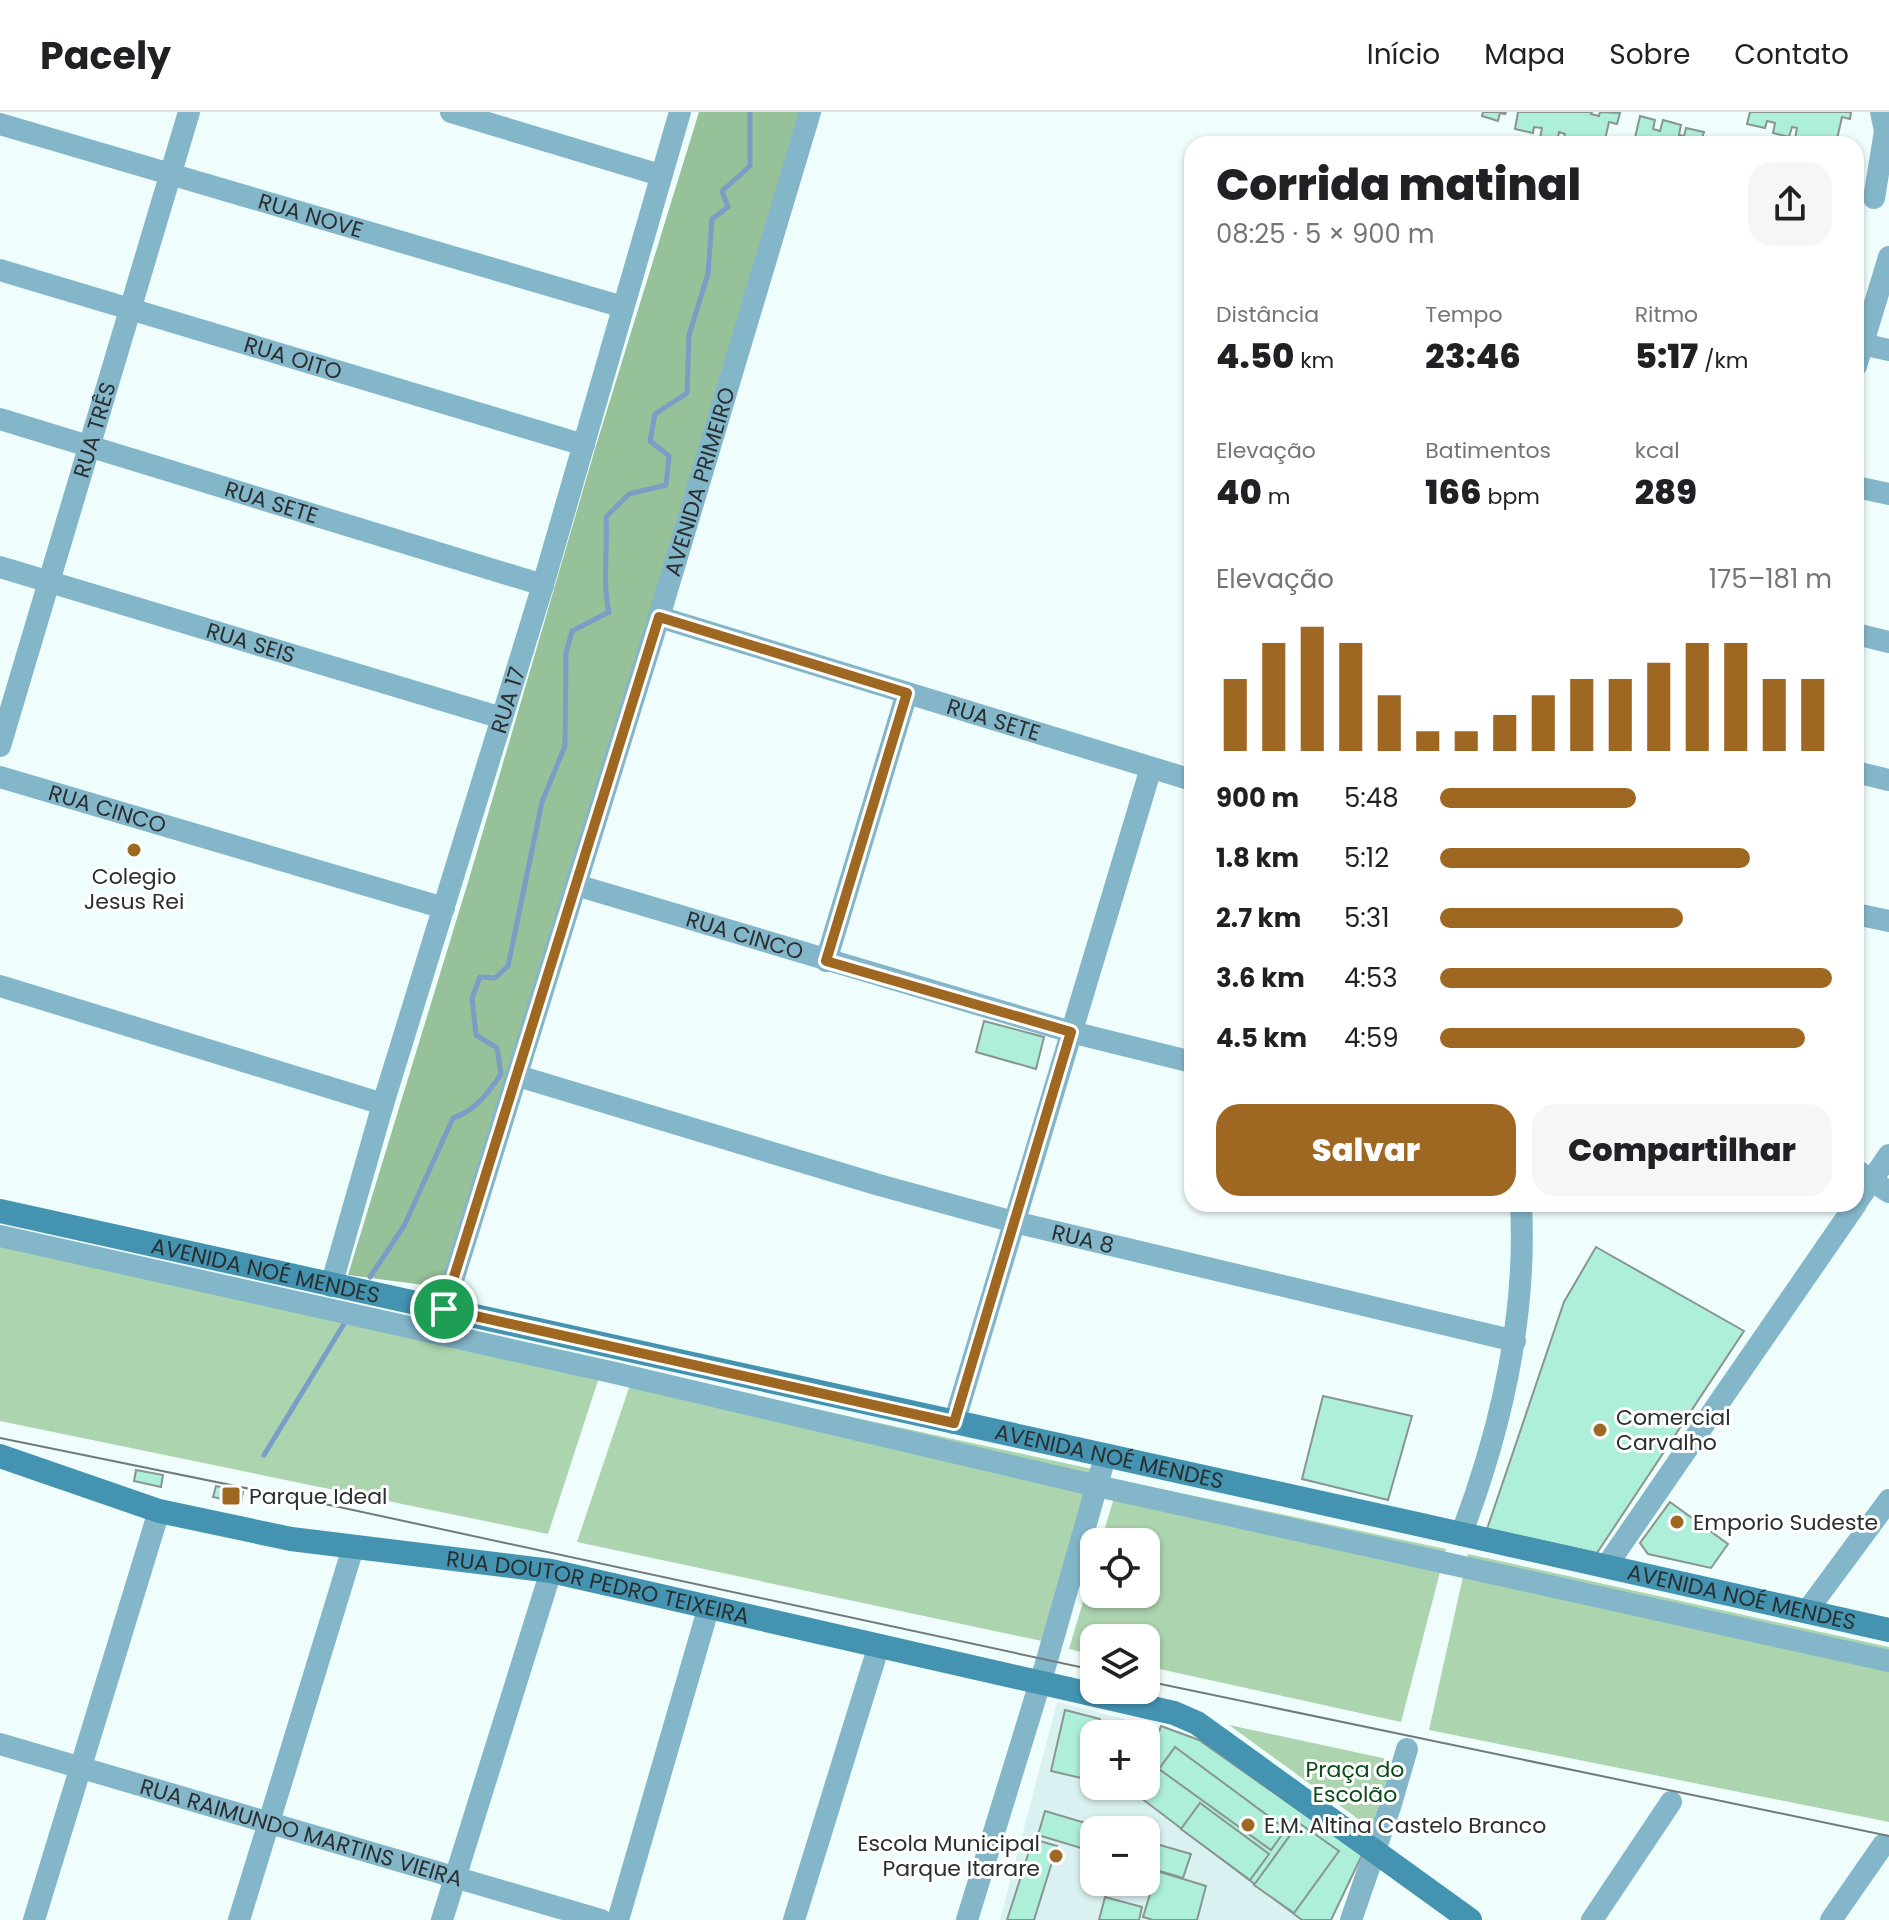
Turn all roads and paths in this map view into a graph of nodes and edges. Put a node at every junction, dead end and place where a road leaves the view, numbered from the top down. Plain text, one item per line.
1 (189, 112) edge
2 (451, 112) edge
3 (680, 112) edge
4 (810, 112) edge
5 (1881, 112) edge
6 (0, 124) edge
7 (171, 173) junction
8 (660, 175) junction
9 (1874, 198) dead end
10 (1889, 257) edge
11 (0, 270) edge
12 (623, 307) junction
13 (129, 309) junction
14 (1864, 338) edge
15 (1864, 344) edge
16 (1889, 350) edge
17 (0, 419) edge
18 (88, 445) junction
19 (584, 445) junction
20 (1864, 489) edge
21 (1889, 494) edge
22 (0, 567) edge
23 (48, 582) junction
24 (543, 585) junction
25 (659, 617) junction
26 (1864, 636) edge
27 (1889, 642) edge
28 (907, 693) junction
29 (502, 718) junction
30 (0, 746) edge
31 (1151, 768) junction
32 (1864, 774) edge
33 (0, 777) edge
34 (1184, 778) edge
35 (1889, 780) edge
36 (576, 885) junction
37 (444, 908) junction
38 (1864, 916) edge
39 (1889, 921) edge
40 (826, 961) junction
41 (0, 986) edge
42 (1071, 1032) junction
43 (1184, 1060) edge
44 (518, 1076) junction
45 (383, 1104) junction
46 (1889, 1155) edge
47 (1872, 1181) edge
48 (0, 1211) edge
49 (1521, 1212) edge
50 (1850, 1212) edge
51 (1014, 1222) junction
52 (0, 1236) edge
53 (331, 1286) junction
54 (444, 1309) junction
55 (1515, 1341) junction
56 (954, 1423) junction
57 (0, 1456) edge
58 (1105, 1457) junction
59 (1097, 1486) junction
60 (1889, 1500) edge
61 (159, 1511) junction
62 (1461, 1535) junction
63 (353, 1548) junction
64 (1607, 1565) junction
65 (551, 1571) junction
66 (709, 1606) junction
67 (1807, 1611) junction
68 (1889, 1630) edge
69 (879, 1645) junction
70 (1889, 1661) edge
71 (1040, 1681) junction
72 (0, 1744) edge
73 (1407, 1749) dead end
74 (79, 1769) junction
75 (1671, 1802) dead end
76 (268, 1822) junction
77 (1883, 1845) dead end
78 (1373, 1852) junction
79 (455, 1878) junction
80 (34, 1920) edge
81 (239, 1920) edge
82 (442, 1920) edge
83 (601, 1920) edge
84 (618, 1920) edge
85 (794, 1920) edge
86 (967, 1920) edge
87 (1351, 1920) edge
88 (1470, 1920) edge
89 (1592, 1920) edge
90 (1831, 1920) edge

1 - 7 street, RUA TRÊS
2 - 8 street
3 - 8 street, RUA 17
4 - 25 street, AVENIDA PRIMEIRO
5 - 9 street
6 - 7 street, RUA NOVE
7 - 12 street, RUA NOVE
7 - 13 street, RUA TRÊS
8 - 12 street, RUA 17
10 - 14 street
11 - 13 street, RUA OITO
12 - 19 street, RUA 17
13 - 18 street, RUA TRÊS
13 - 19 street, RUA OITO
15 - 16 street
17 - 18 street, RUA SETE
18 - 23 street, RUA TRÊS
18 - 24 street, RUA SETE
19 - 24 street, RUA 17
20 - 21 street
22 - 23 street, RUA SEIS
23 - 29 street, RUA SEIS
23 - 30 street, RUA TRÊS
24 - 29 street, RUA 17
25 - 28 street, RUA SETE
25 - 36 street, AVENIDA PRIMEIRO
26 - 27 street
28 - 31 street, RUA SETE
28 - 40 street
29 - 37 street, RUA 17
31 - 34 street, RUA SETE
31 - 42 street
32 - 35 street
33 - 37 street, RUA CINCO
36 - 40 street, RUA CINCO
36 - 44 street, AVENIDA PRIMEIRO
37 - 45 street, RUA 17
38 - 39 street
40 - 42 street, RUA CINCO
41 - 45 street
42 - 43 street, RUA CINCO
42 - 51 street
44 - 51 street, RUA 8
44 - 54 street, AVENIDA PRIMEIRO
45 - 53 street, RUA 17
46 - 47 street
48 - 53 main road, AVENIDA NOÉ MENDES
49 - 55 street
50 - 64 street
51 - 55 street, RUA 8
51 - 56 street
52 - 59 street
53 - 54 main road, AVENIDA NOÉ MENDES
54 - 56 main road, AVENIDA NOÉ MENDES
55 - 62 street
56 - 58 main road, AVENIDA NOÉ MENDES
57 - 61 main road, RUA DOUTOR PEDRO TEIXEIRA
58 - 59 street
58 - 62 main road, AVENIDA NOÉ MENDES
59 - 70 street
59 - 71 street
60 - 67 street
61 - 63 main road, RUA DOUTOR PEDRO TEIXEIRA
61 - 74 street
62 - 64 main road, AVENIDA NOÉ MENDES
63 - 65 main road, RUA DOUTOR PEDRO TEIXEIRA
63 - 76 street
64 - 67 main road, AVENIDA NOÉ MENDES
65 - 66 main road, RUA DOUTOR PEDRO TEIXEIRA
65 - 79 street
66 - 69 main road, RUA DOUTOR PEDRO TEIXEIRA
66 - 84 street
67 - 68 main road, AVENIDA NOÉ MENDES
69 - 71 main road, RUA DOUTOR PEDRO TEIXEIRA
69 - 85 street
71 - 78 main road, RUA DOUTOR PEDRO TEIXEIRA
71 - 86 street
72 - 74 street, RUA RAIMUNDO MARTINS VIEIRA
73 - 78 street
74 - 76 street, RUA RAIMUNDO MARTINS VIEIRA
74 - 80 street
75 - 89 street
76 - 79 street, RUA RAIMUNDO MARTINS VIEIRA
76 - 81 street
77 - 90 street
78 - 87 street
78 - 88 main road, RUA DOUTOR PEDRO TEIXEIRA
79 - 82 street
79 - 83 street, RUA RAIMUNDO MARTINS VIEIRA

